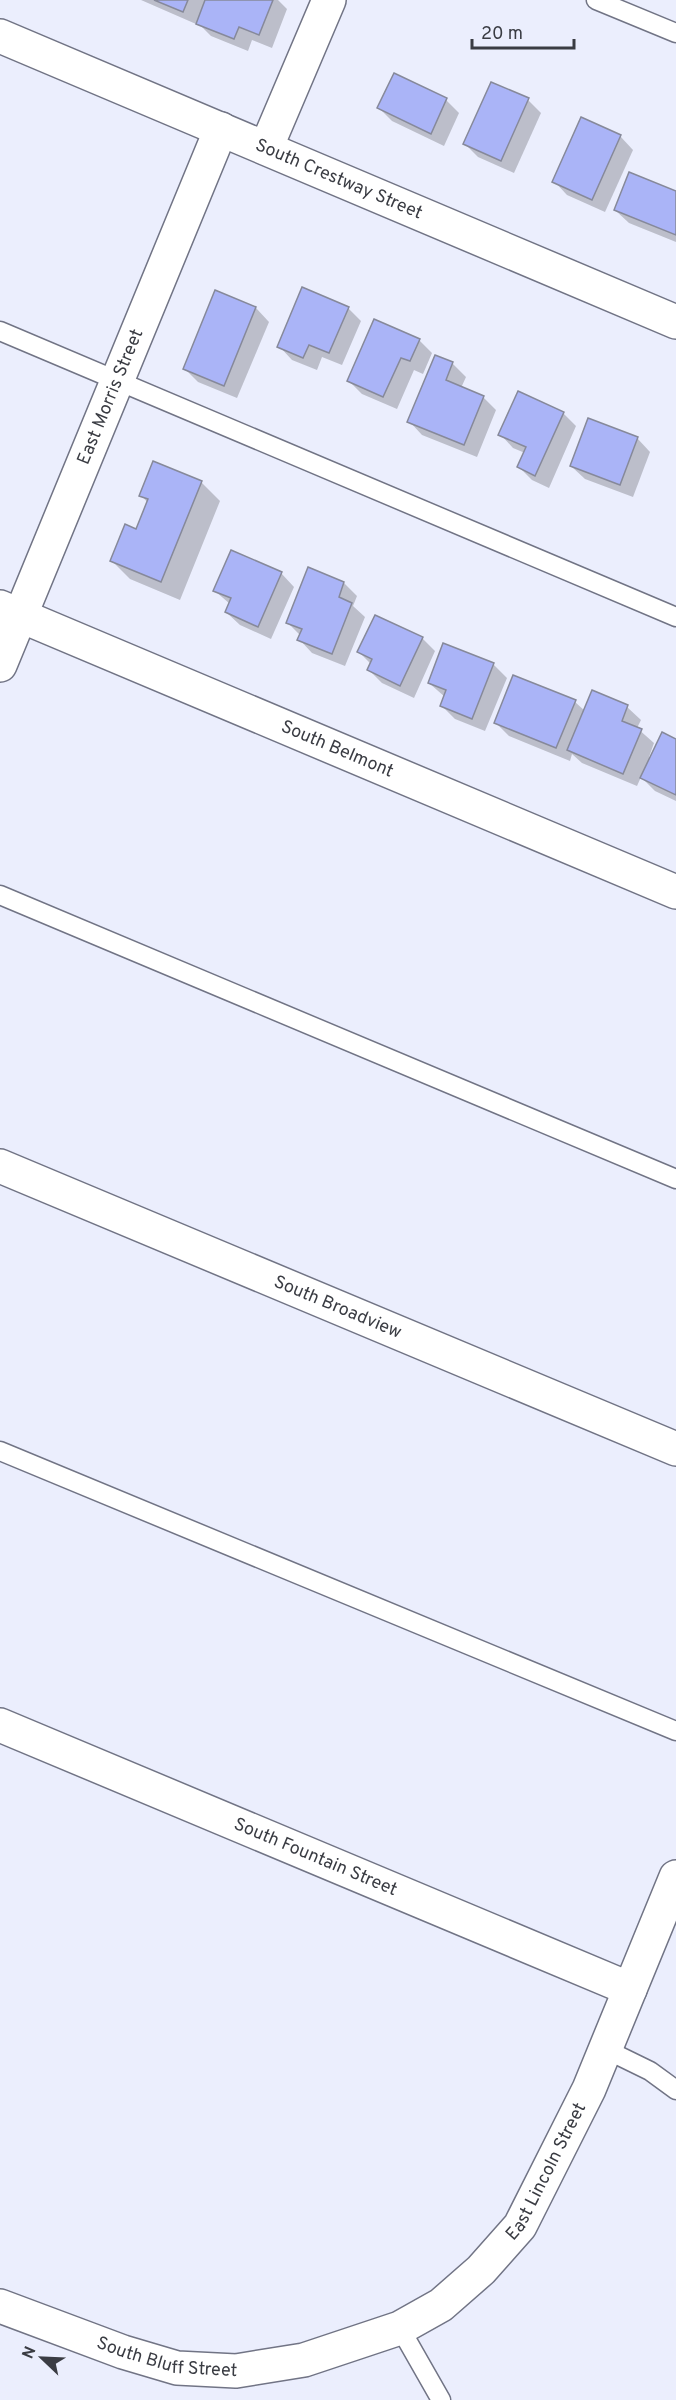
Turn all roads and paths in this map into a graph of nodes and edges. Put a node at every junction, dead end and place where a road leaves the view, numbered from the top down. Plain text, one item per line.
1 (329, 0) edge
2 (596, 0) edge
3 (676, 33) edge
4 (0, 36) edge
5 (221, 129) junction
6 (266, 148) junction
7 (676, 322) edge
8 (0, 331) edge
9 (117, 380) junction
10 (10, 611) edge
11 (676, 617) edge
12 (0, 665) edge
13 (676, 892) edge
14 (0, 895) edge
15 (0, 1166) edge
16 (676, 1179) edge
17 (676, 1449) edge
18 (0, 1451) edge
19 (0, 1725) edge
20 (676, 1731) edge
21 (676, 1877) edge
22 (630, 1989) junction
23 (605, 2049) junction
24 (674, 2083) edge
25 (0, 2306) edge
26 (400, 2328) junction
27 (304, 2360) joint
28 (441, 2400) edge

1 - 6 street
2 - 3 lane
4 - 5 street, South Crestway Street
5 - 6 street, South Crestway Street
5 - 9 street, East Morris Street
6 - 7 street, South Crestway Street
8 - 9 lane
9 - 10 street, East Morris Street
9 - 11 lane
10 - 12 street, East Morris Street
10 - 13 street, South Belmont
14 - 16 lane
15 - 17 street, South Broadview
18 - 20 lane
19 - 22 street, South Fountain Street
21 - 22 street, East Lincoln Street
22 - 23 street, East Lincoln Street
23 - 24 lane
23 - 26 street, East Lincoln Street
25 - 27 street, South Bluff Street
26 - 27 street, East Lincoln Street
26 - 28 lane

